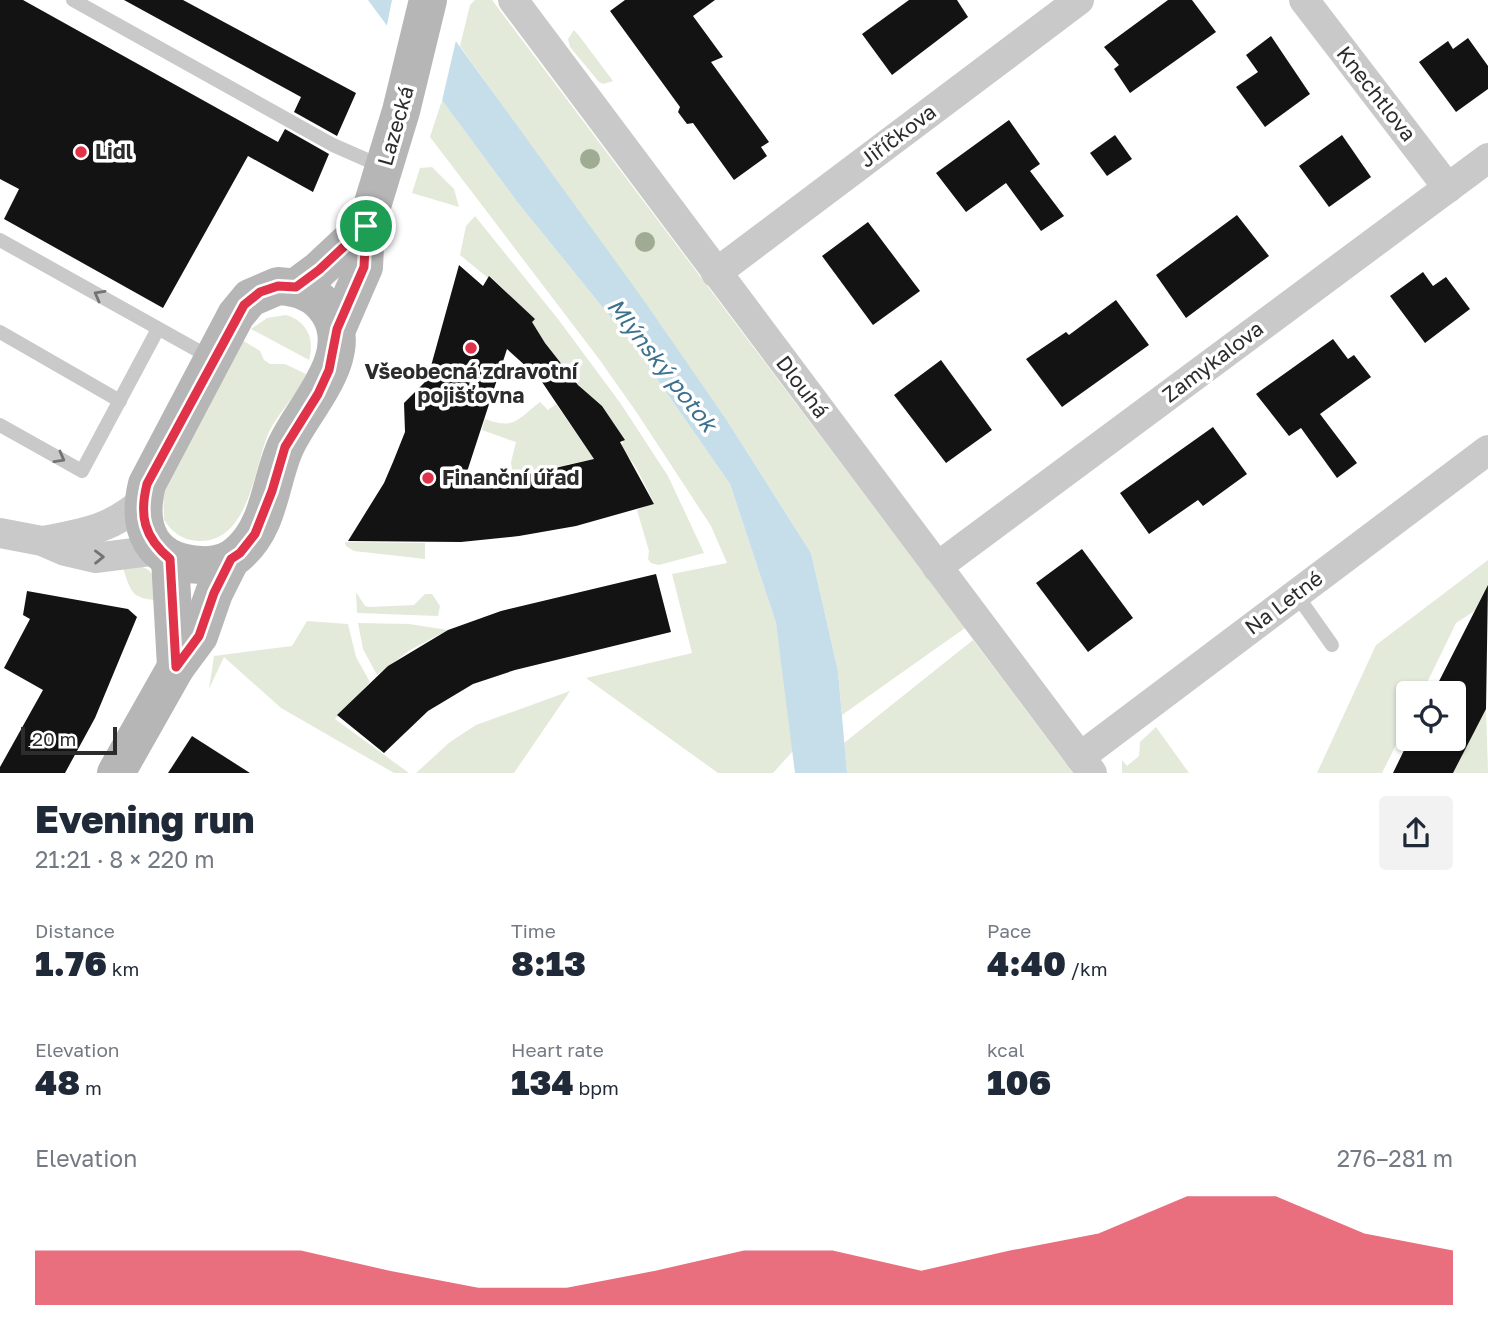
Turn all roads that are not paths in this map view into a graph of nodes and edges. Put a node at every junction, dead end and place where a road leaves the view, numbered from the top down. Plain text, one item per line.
1 (73, 0) edge
2 (428, 0) edge
3 (513, 0) edge
4 (1079, 0) edge
5 (1304, 0) edge
6 (1488, 158) edge
7 (384, 168) junction
8 (1448, 188) junction
9 (366, 226) junction
10 (0, 240) edge
11 (716, 273) junction
12 (296, 287) junction
13 (158, 329) junction
14 (337, 329) junction
15 (0, 332) edge
16 (213, 359) junction
17 (120, 401) junction
18 (0, 425) edge
19 (1488, 450) edge
20 (143, 501) junction
21 (0, 533) edge
22 (42, 541) junction
23 (164, 554) junction
24 (231, 559) junction
25 (937, 567) junction
26 (1296, 594) junction
27 (1332, 645) dead end
28 (176, 667) junction
29 (1086, 765) edge
30 (116, 773) edge

1 - 7 lane
2 - 7 main road, Lazecká
3 - 11 street, Dlouhá
4 - 11 street, Jiříčkova
5 - 8 street, Knechtlova
6 - 8 street, Zamykalova
7 - 9 main road, Lazecká
8 - 25 street, Zamykalova
9 - 12 main road
9 - 14 main road, Lazecká
13 -> 10 lane
11 - 25 street, Dlouhá
12 - 14 main road
12 - 16 main road
13 - 16 lane
13 - 17 lane
14 - 24 main road, Lazecká
15 - 17 lane
16 - 20 main road
18 -> 17 lane
19 - 26 street, Na Letné
20 - 22 street
20 - 23 main road
21 - 22 street
22 -> 23 street
23 - 24 main road
23 - 28 main road
24 - 28 main road
25 - 29 street, Dlouhá
26 - 27 lane
26 - 29 street, Na Letné
28 - 30 main road

